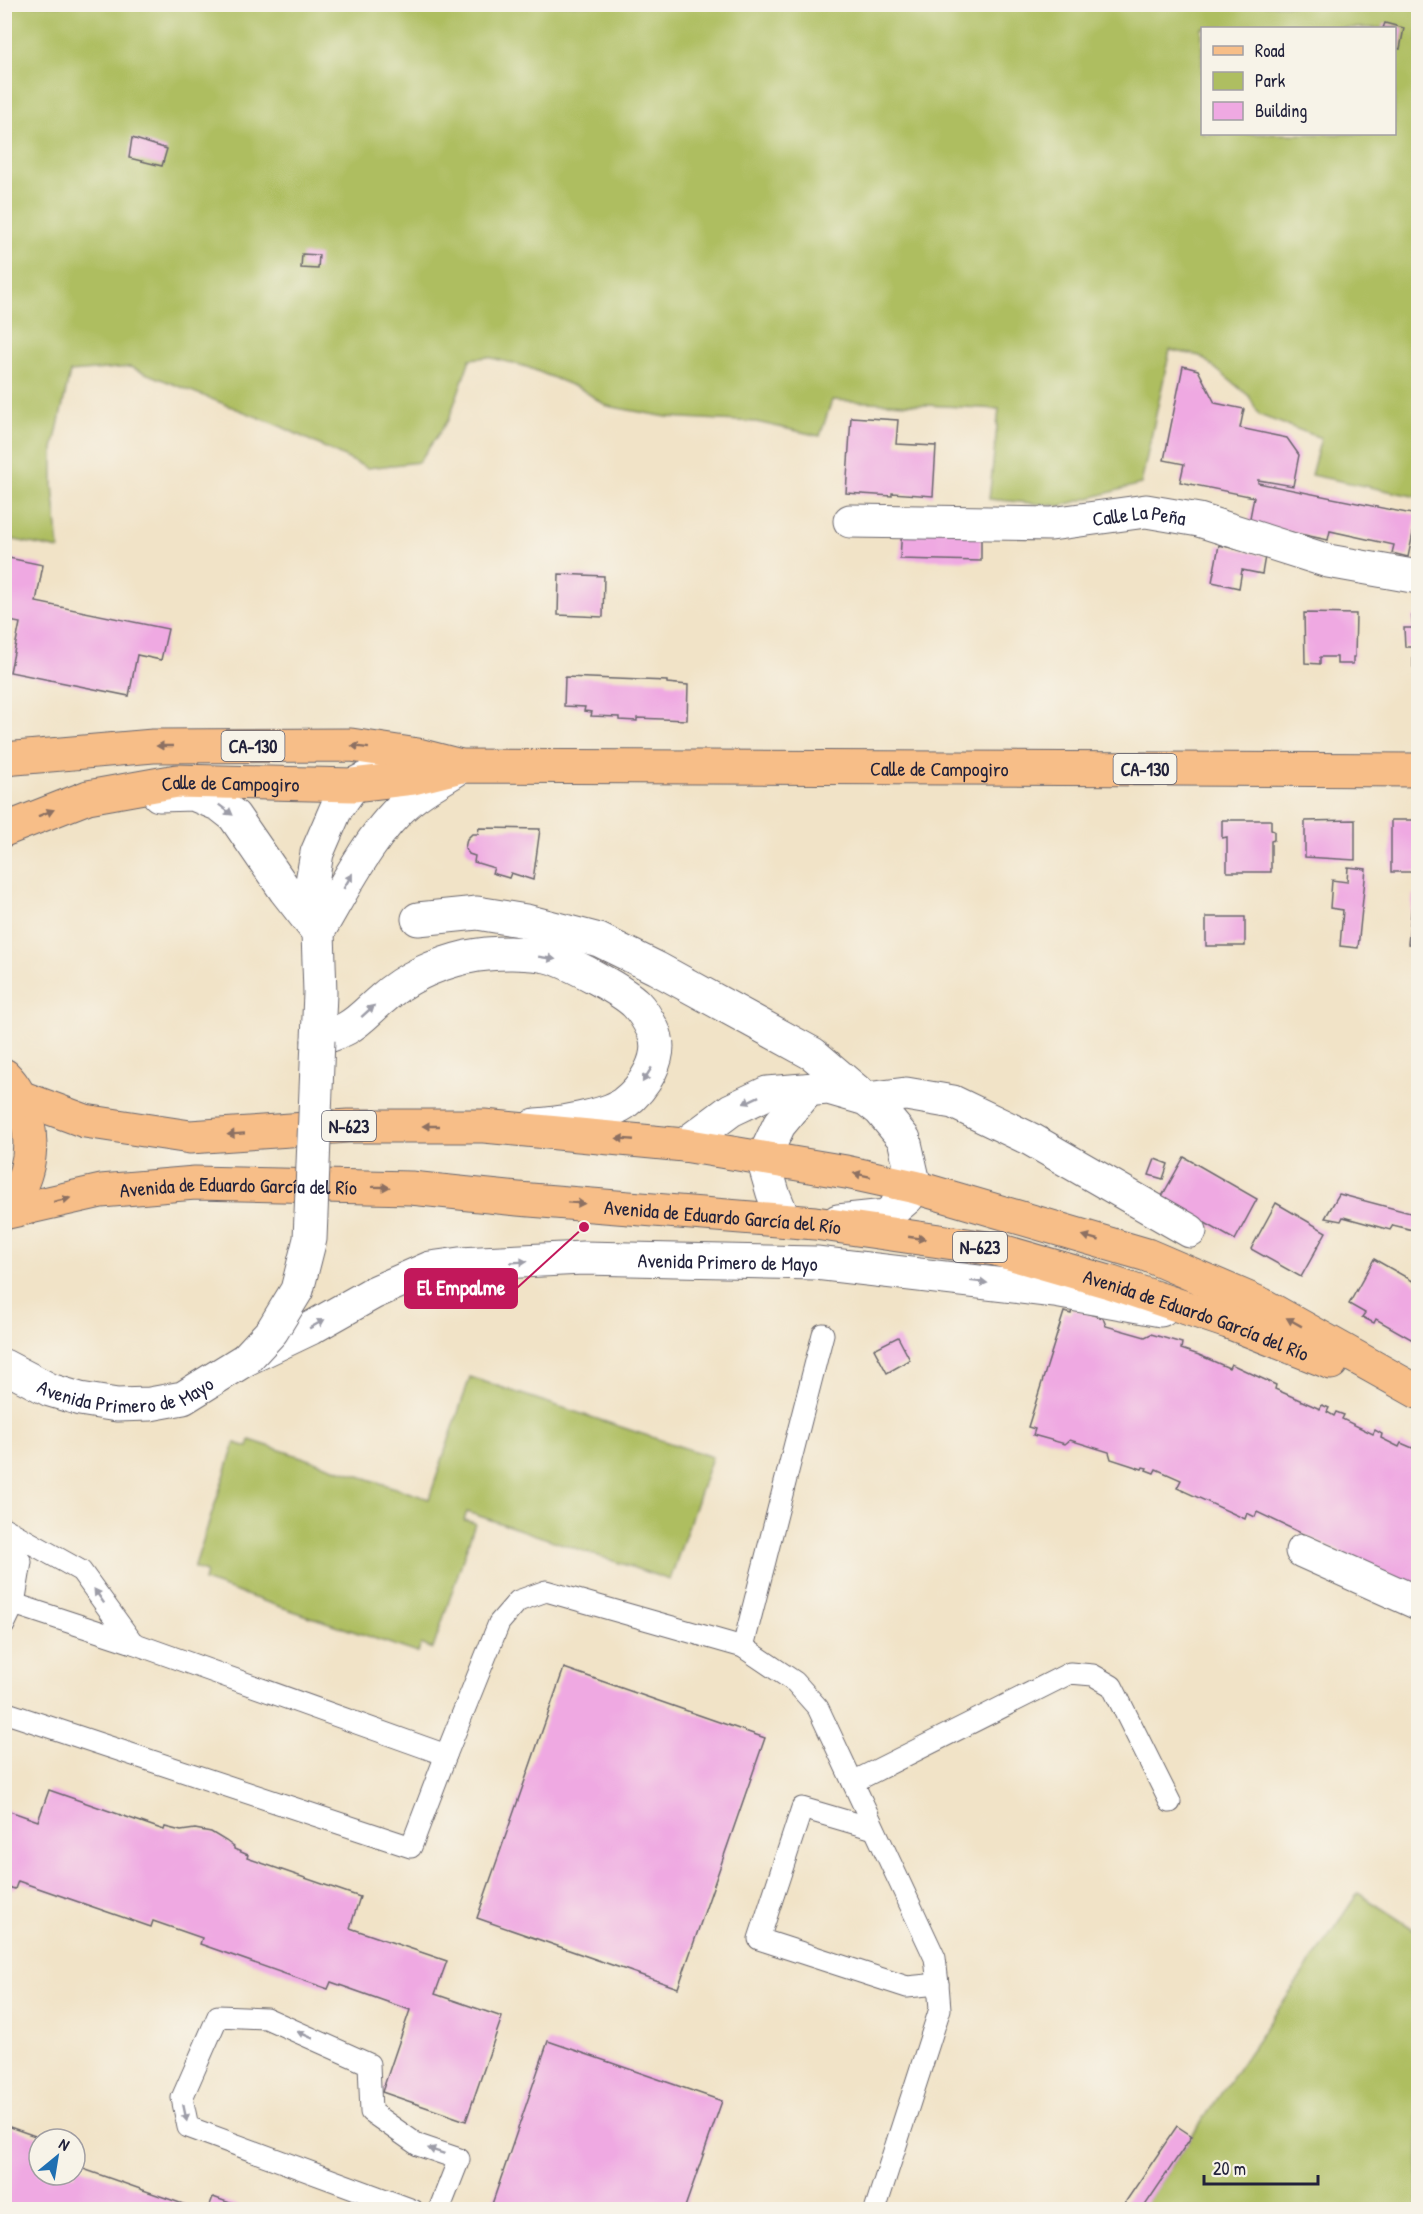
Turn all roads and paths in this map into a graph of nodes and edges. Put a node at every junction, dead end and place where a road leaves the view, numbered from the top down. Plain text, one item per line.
1 (850, 521) dead end
2 (1419, 578) edge
3 (418, 754) junction
4 (4, 759) edge
5 (461, 766) junction
6 (1419, 770) edge
7 (353, 784) junction
8 (88, 797) junction
9 (4, 830) edge
10 (418, 919) dead end
11 (318, 932) junction
12 (318, 1040) junction
13 (12, 1086) edge
14 (808, 1090) junction
15 (866, 1099) junction
16 (484, 1126) junction
17 (684, 1145) junction
18 (763, 1159) junction
19 (915, 1187) junction
20 (4, 1212) edge
21 (800, 1222) junction
22 (1190, 1231) dead end
23 (1228, 1322) junction
24 (823, 1334) dead end
25 (246, 1359) junction
26 (4, 1366) edge
27 (1419, 1392) edge
28 (1419, 1398) edge
29 (4, 1528) edge
30 (4, 1542) edge
31 (1302, 1551) dead end
32 (1419, 1603) edge
33 (14, 1604) junction
34 (4, 1625) edge
35 (133, 1643) junction
36 (743, 1647) junction
37 (4, 1712) edge
38 (446, 1755) junction
39 (853, 1782) junction
40 (1170, 1802) dead end
41 (874, 1829) junction
42 (938, 1984) junction
43 (413, 2210) edge
44 (438, 2210) edge
45 (875, 2210) edge

1 - 2 street, Calle La Peña
3 -> 4 main road, Calle de Campogiro / CA-130
3 - 5 main road, Calle de Campogiro / CA-130
3 - 7 street
5 - 6 main road, Calle de Campogiro / CA-130
5 - 7 main road, Calle de Campogiro / CA-130
11 -> 5 street
7 - 8 main road, Calle de Campogiro / CA-130
7 - 11 street, Avenida Primero de Mayo
9 -> 8 main road, Calle de Campogiro / CA-130
8 -> 11 street
10 - 15 street
11 - 12 street, Avenida Primero de Mayo
12 -> 16 street
12 - 25 street, Avenida Primero de Mayo, bridge
16 -> 13 main road, Avenida de Eduardo García del Río / N-623
13 - 20 main road, N-623
14 - 15 street
14 -> 17 street
14 - 18 street
15 - 19 street
15 - 22 street
17 -> 16 main road, Avenida de Eduardo García del Río / N-623
17 - 18 main road, Avenida de Eduardo García del Río / N-623
19 -> 18 main road, Avenida de Eduardo García del Río / N-623
18 - 21 street
19 - 21 street
27 -> 19 main road, Avenida de Eduardo García del Río / N-623
20 -> 21 main road, Avenida de Eduardo García del Río / N-623
21 -> 23 main road, Avenida de Eduardo García del Río / N-623
25 -> 23 street, Avenida Primero de Mayo
23 - 28 main road, Avenida de Eduardo García del Río / N-623
24 - 36 lane
25 - 26 street, Avenida Primero de Mayo
35 -> 29 lane
30 - 33 lane
31 - 32 street
33 - 34 lane
33 - 35 lane
35 - 38 lane
36 - 38 lane
36 - 39 lane
37 - 38 lane
39 - 40 lane
39 - 41 lane
41 - 42 lane
41 - 42 lane
42 - 45 lane
44 -> 43 lane

